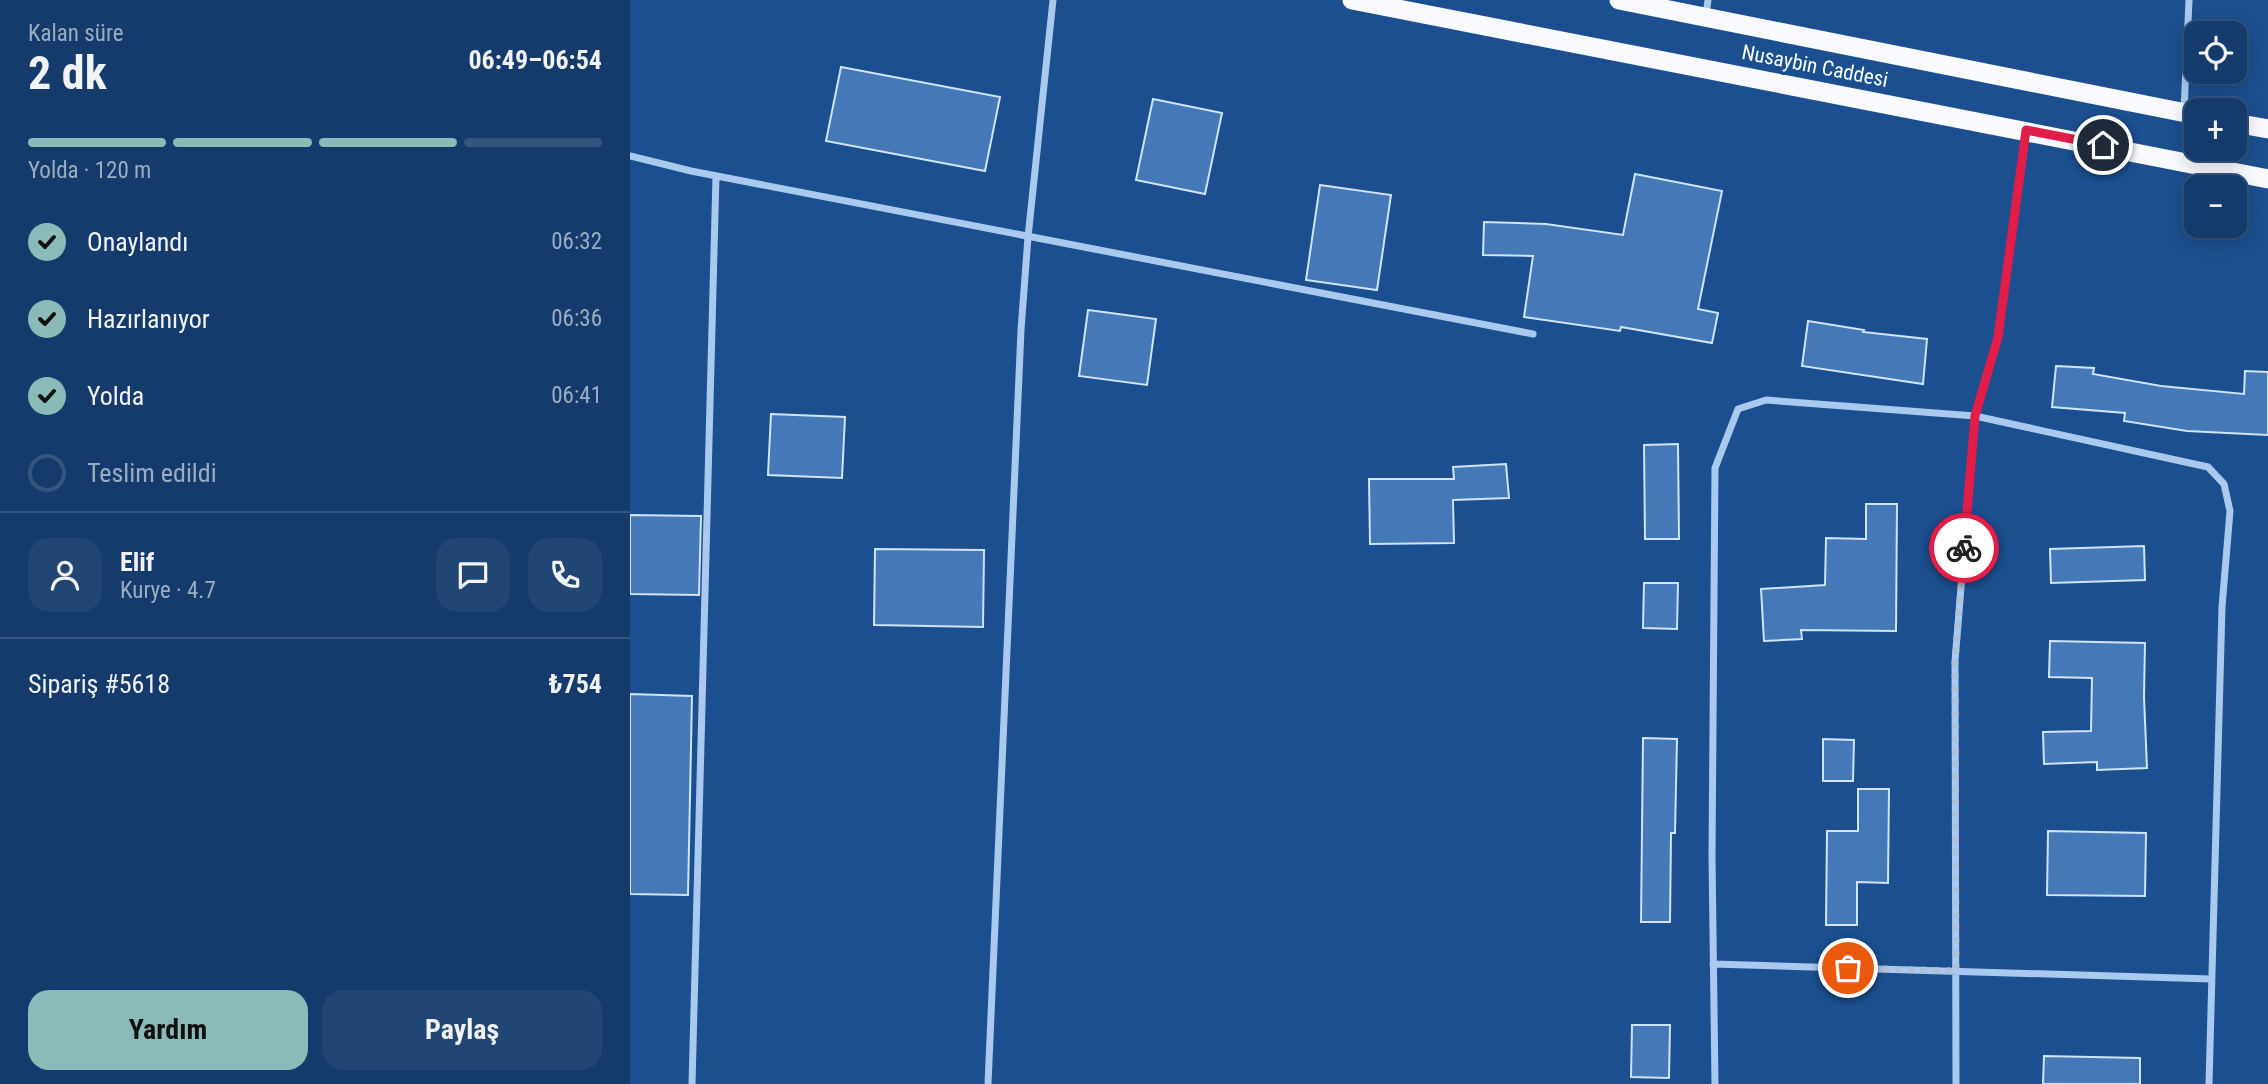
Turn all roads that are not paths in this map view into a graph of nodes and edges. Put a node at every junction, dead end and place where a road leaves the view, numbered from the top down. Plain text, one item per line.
1 (1053, 0) edge
2 (1352, 0) edge
3 (1619, 0) edge
4 (2189, 0) edge
5 (1707, 8) edge
6 (2190, 98) edge
7 (2184, 113) edge
8 (2247, 125) edge
9 (2268, 129) edge
10 (2026, 130) junction
11 (630, 156) edge
12 (716, 176) junction
13 (2268, 179) edge
14 (1028, 237) junction
15 (1533, 334) dead end
16 (1975, 416) junction
17 (1713, 964) junction
18 (1956, 971) junction
19 (2211, 979) junction
20 (692, 1084) edge
21 (988, 1084) edge
22 (1715, 1084) edge
23 (1956, 1084) edge
24 (2209, 1084) edge

1 - 14 street
2 - 10 highway, Nusaybin Caddesi
3 - 5 highway, Nusaybin Caddesi
4 - 6 street
5 - 7 highway, Nusaybin Caddesi
8 - 9 highway
10 - 13 highway, Nusaybin Caddesi
10 - 16 street
11 - 12 street
12 - 14 street
12 - 20 street
14 - 15 street
14 - 21 street
16 - 17 street
16 - 18 street
16 - 19 street
17 - 18 street
17 - 22 street
18 - 19 street
18 - 23 street
19 - 24 street

